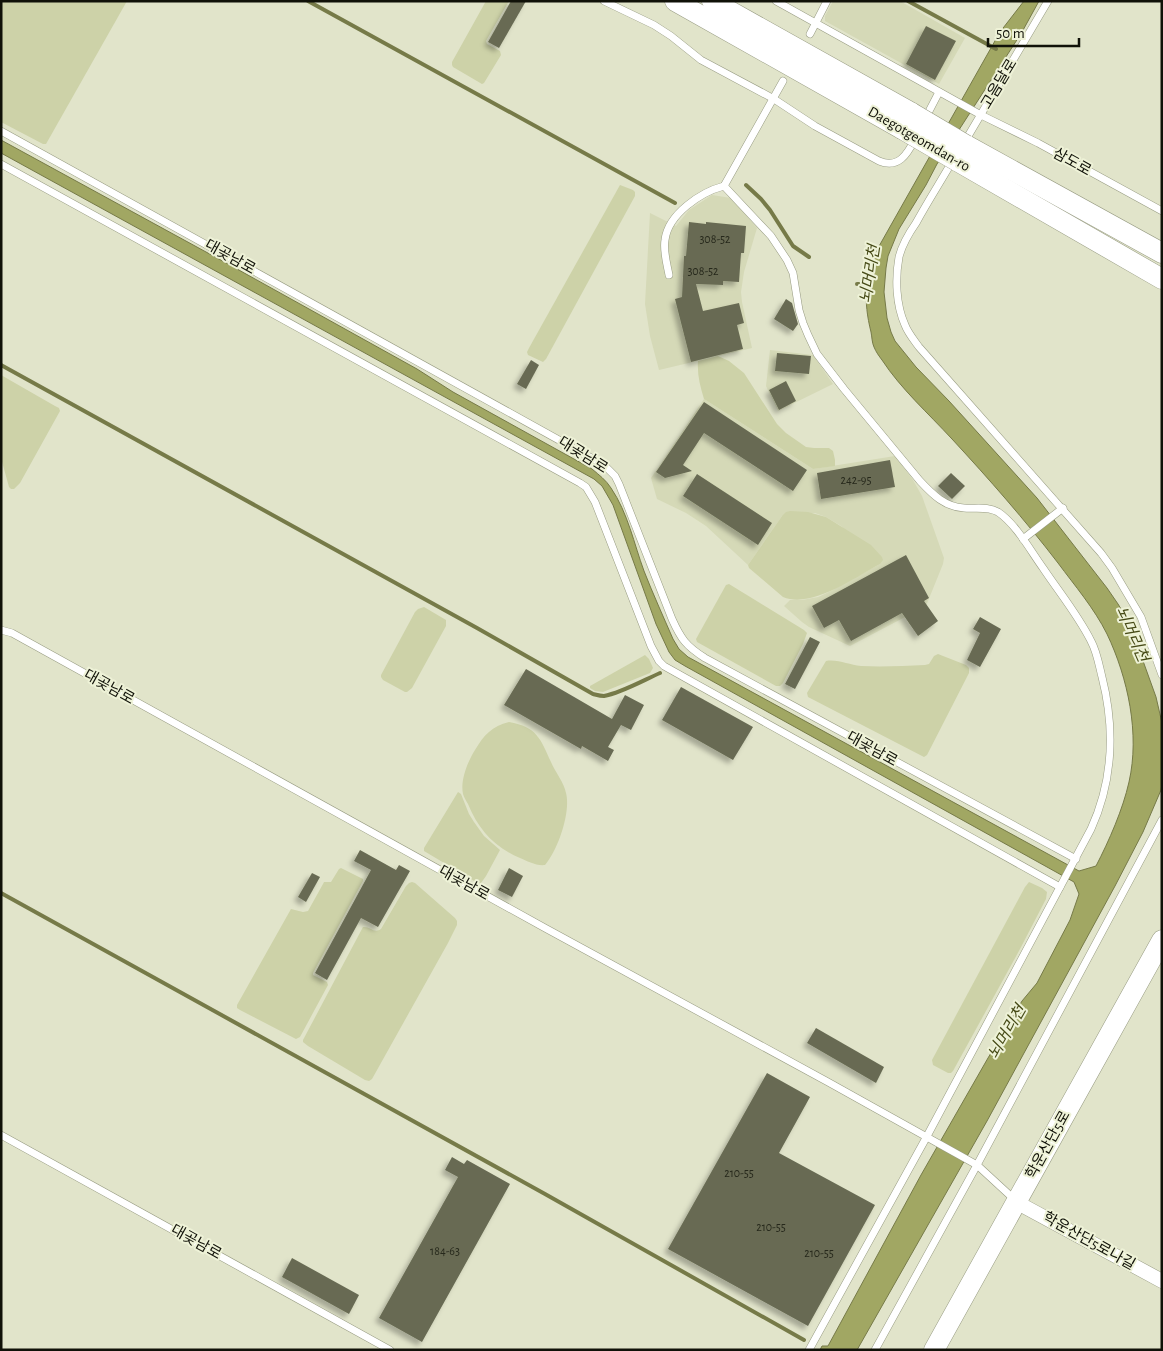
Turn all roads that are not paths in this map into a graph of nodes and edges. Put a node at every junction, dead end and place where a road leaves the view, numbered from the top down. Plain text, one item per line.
1 (604, 1) edge
2 (675, 1) edge
3 (712, 1) edge
4 (776, 1) edge
5 (827, 1) edge
6 (1048, 1) edge
7 (816, 23) junction
8 (810, 34) dead end
9 (784, 81) dead end
10 (942, 94) junction
11 (774, 98) junction
12 (978, 114) junction
13 (907, 121) junction
14 (1, 131) edge
15 (960, 152) junction
16 (1, 164) edge
17 (724, 186) junction
18 (1162, 211) edge
19 (1162, 253) edge
20 (669, 275) dead end
21 (1162, 279) edge
22 (1063, 508) junction
23 (1023, 539) junction
24 (1, 630) edge
25 (1162, 675) edge
26 (1162, 820) edge
27 (1076, 859) junction
28 (1060, 887) junction
29 (1162, 940) edge
30 (1, 1135) edge
31 (926, 1138) junction
32 (976, 1165) junction
33 (1016, 1202) junction
34 (1162, 1281) edge
35 (390, 1350) edge
36 (809, 1350) edge
37 (875, 1350) edge
38 (934, 1350) edge

1 - 11 lane
2 - 13 main road, Daegotgeomdan-ro
3 - 13 main road, Daegotgeomdan-ro
4 - 7 lane, 삼도로
5 - 7 lane
6 - 12 lane, 고음달로
7 - 8 lane
7 - 10 lane, 삼도로
9 - 11 lane
10 - 11 lane
10 - 12 lane, 삼도로
11 - 17 lane
12 - 15 lane, 고음달로
12 - 18 lane, 삼도로
13 - 15 main road, Daegotgeomdan-ro, bridge
14 - 27 lane, 대곶남로
15 - 19 main road, Daegotgeomdan-ro
15 - 21 main road, Daegotgeomdan-ro
15 - 22 lane, 고음달로
16 - 28 lane, 대곶남로
17 - 20 lane
17 - 23 lane
22 - 23 lane
22 - 25 lane, 고음달로
23 - 27 lane
24 - 31 lane, 대곶남로
26 - 32 lane
27 - 28 lane
28 - 31 lane
29 - 33 main road, 학운산단5로
30 - 35 lane, 대곶남로
31 - 32 lane, 대곶남로
31 - 36 lane
32 - 33 lane, 대곶남로
32 - 37 lane
33 - 34 street, 학운산단5로나길
33 - 38 main road, 학운산단5로

